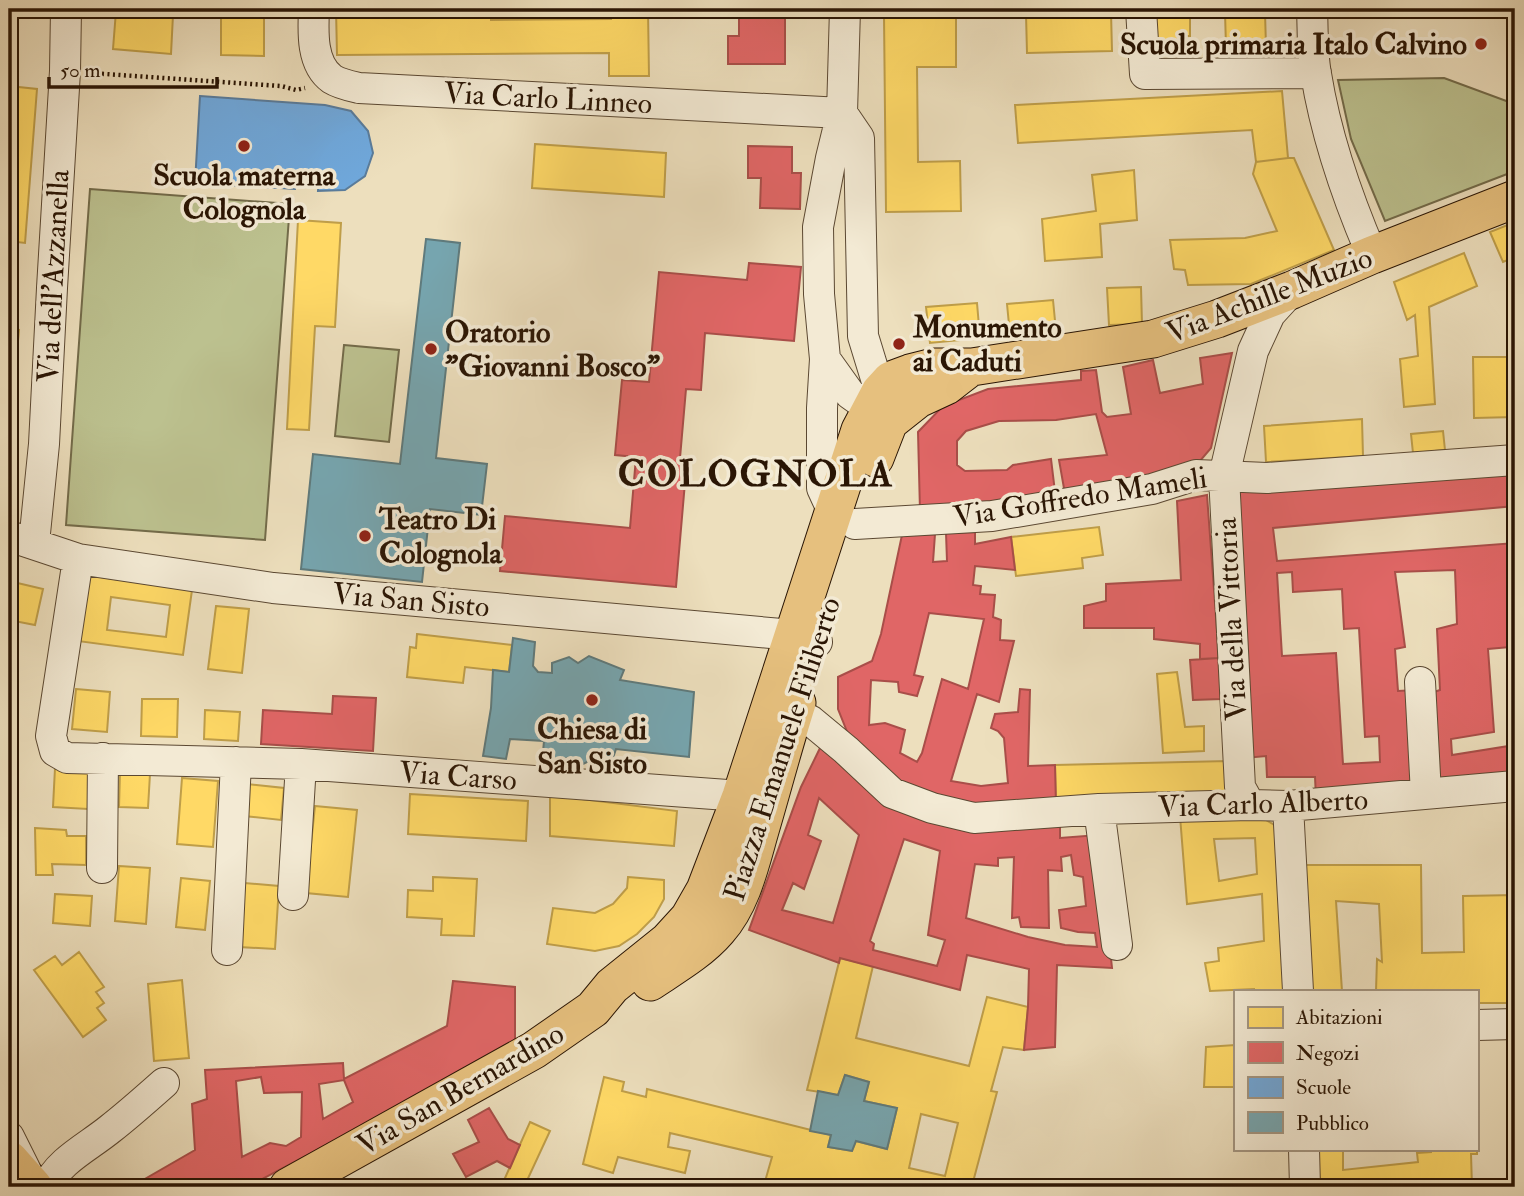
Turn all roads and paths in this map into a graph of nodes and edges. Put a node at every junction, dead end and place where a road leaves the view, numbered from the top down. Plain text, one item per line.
1 (66, 9) edge
2 (314, 9) edge
3 (845, 9) edge
4 (1141, 9) edge
5 (1312, 9) edge
6 (65, 71) junction
7 (325, 74) junction
8 (1316, 74) junction
9 (842, 113) junction
10 (1515, 199) edge
11 (1372, 256) junction
12 (1292, 290) junction
13 (1217, 319) junction
14 (1252, 351) junction
15 (825, 359) junction
16 (880, 408) junction
17 (1515, 460) edge
18 (1224, 476) junction
19 (844, 518) junction
20 (22, 540) edge
21 (78, 559) junction
22 (805, 638) junction
23 (1420, 682) dead end
24 (794, 712) junction
25 (103, 758) junction
26 (236, 762) junction
27 (301, 764) junction
28 (1515, 786) edge
29 (1426, 794) junction
30 (741, 796) junction
31 (1250, 805) junction
32 (1288, 806) junction
33 (1099, 809) junction
34 (102, 867) dead end
35 (293, 895) dead end
36 (1117, 945) dead end
37 (227, 950) dead end
38 (1298, 990) edge
39 (593, 1009) junction
40 (1515, 1024) edge
41 (1478, 1025) edge
42 (164, 1083) dead end
43 (9, 1137) edge
44 (1304, 1150) edge
45 (9, 1160) edge
46 (33, 1187) edge
47 (47, 1187) edge
48 (288, 1187) edge
49 (1305, 1187) edge

1 - 6 street, Via dell'Azzanella
2 - 7 street
3 - 9 street
4 - 8 street
5 - 8 street
6 - 7 path
6 - 20 street, Via dell'Azzanella
7 - 9 street, Via Carlo Linneo
8 - 11 street
9 - 15 street
9 - 16 street
10 - 11 main road, Via Achille Muzio
11 - 12 main road, Via Achille Muzio
12 - 13 main road, Via Achille Muzio
12 - 14 street, Via della Vittoria
13 - 14 street
13 - 16 main road, Via Achille Muzio
14 - 18 street, Via della Vittoria
15 - 16 street
15 - 19 street
16 - 19 main road, Piazza Emanuele Filiberto
17 - 18 street, Via Goffredo Mameli
18 - 19 street, Via Goffredo Mameli
18 - 31 street, Via della Vittoria
19 - 22 main road, Piazza Emanuele Filiberto
20 - 21 street, Via San Sisto
21 - 22 street, Via San Sisto
21 - 25 street, Via Carso
22 - 24 main road, Piazza Emanuele Filiberto
22 - 30 main road, Piazza Emanuele Filiberto
23 - 29 street
24 - 33 street, Via Carlo Alberto
24 - 39 main road, Piazza Emanuele Filiberto
25 - 26 street, Via Carso
25 - 34 street
26 - 27 street, Via Carso
26 - 37 street
27 - 30 street, Via Carso
27 - 35 street
28 - 29 street, Via Carlo Alberto
29 - 32 street, Via Carlo Alberto
30 - 39 main road, Piazza Emanuele Filiberto
31 - 32 street, Via Carlo Alberto
31 - 33 street, Via Carlo Alberto
32 - 38 street
33 - 36 street
39 - 48 main road, Via San Bernardino
40 - 41 street
42 - 47 street
43 - 46 street
44 - 49 street
45 - 46 highway

